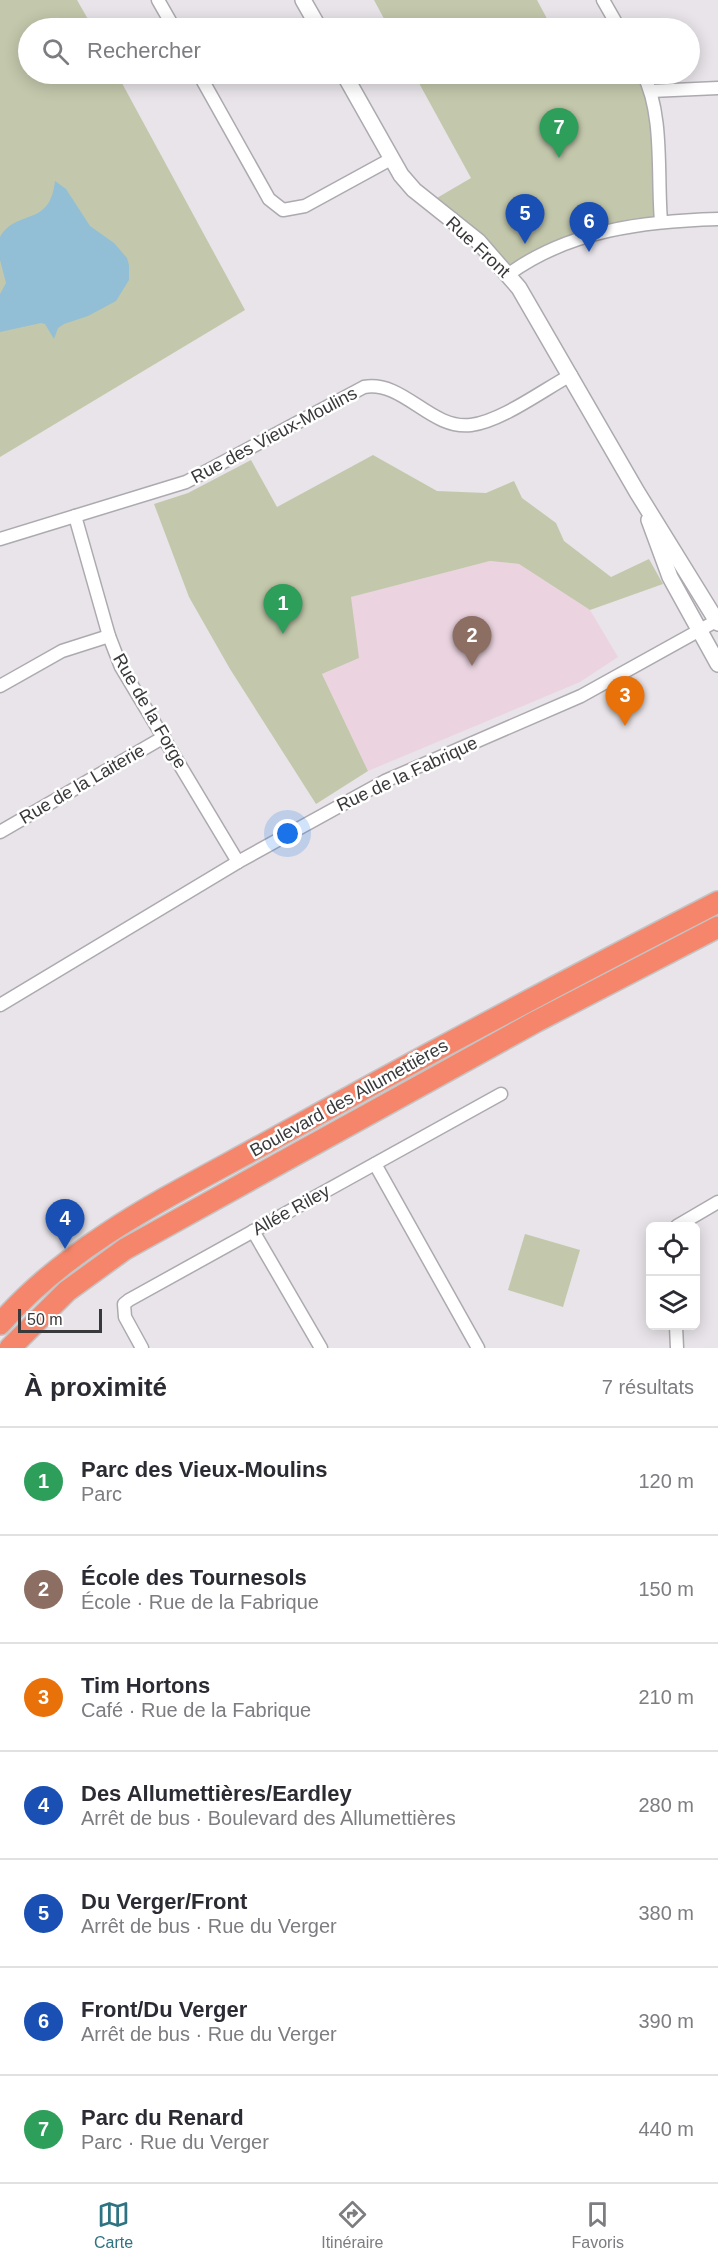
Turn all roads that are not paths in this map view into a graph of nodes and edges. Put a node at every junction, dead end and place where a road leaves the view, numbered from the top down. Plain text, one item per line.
1 (158, 0) edge
2 (303, 0) edge
3 (603, 0) edge
4 (168, 18) edge
5 (313, 18) edge
6 (613, 18) edge
7 (205, 84) edge
8 (350, 84) edge
9 (648, 84) edge
10 (718, 88) edge
11 (651, 91) junction
12 (391, 159) junction
13 (718, 219) edge
14 (661, 222) junction
15 (509, 273) junction
16 (571, 375) junction
17 (637, 492) junction
18 (75, 516) junction
19 (0, 539) edge
20 (718, 621) edge
21 (698, 631) junction
22 (109, 636) junction
23 (718, 664) edge
24 (0, 686) edge
25 (164, 737) junction
26 (0, 832) edge
27 (238, 862) junction
28 (718, 902) edge
29 (718, 927) edge
30 (0, 1005) edge
31 (501, 1094) dead end
32 (375, 1164) junction
33 (718, 1202) edge
34 (685, 1222) edge
35 (253, 1231) junction
36 (0, 1324) edge
37 (676, 1330) edge
38 (10, 1348) edge
39 (142, 1348) edge
40 (321, 1348) edge
41 (478, 1348) edge
42 (676, 1348) edge

1 - 4 street
2 - 5 street
3 - 6 street
7 - 12 street
8 - 12 street, Rue Front
9 - 11 street
10 - 11 street
11 - 14 street
12 - 15 street, Rue Front
13 - 14 street
14 - 15 street
15 - 16 street, Rue Front
16 - 17 street, Rue Front
16 - 18 street, Rue des Vieux-Moulins
17 - 20 street, Rue Front
17 - 21 street, Rue Front
18 - 19 street, Rue des Vieux-Moulins
18 - 22 street, Rue de la Forge
20 - 21 street, Rue de la Fabrique
21 - 23 street, Rue Front
21 - 27 street, Rue de la Fabrique
22 - 24 street
22 - 25 street, Rue de la Forge
25 - 26 street, Rue de la Laiterie
25 - 27 street, Rue de la Forge
27 - 30 street, Rue de la Fabrique
28 - 36 highway, Boulevard des Allumettières
29 - 38 highway, Boulevard des Allumettières
31 - 32 street, Allée Riley
32 - 35 street, Allée Riley
32 - 41 street
33 - 34 street
35 - 39 street, Allée Riley
35 - 40 street
37 - 42 street

